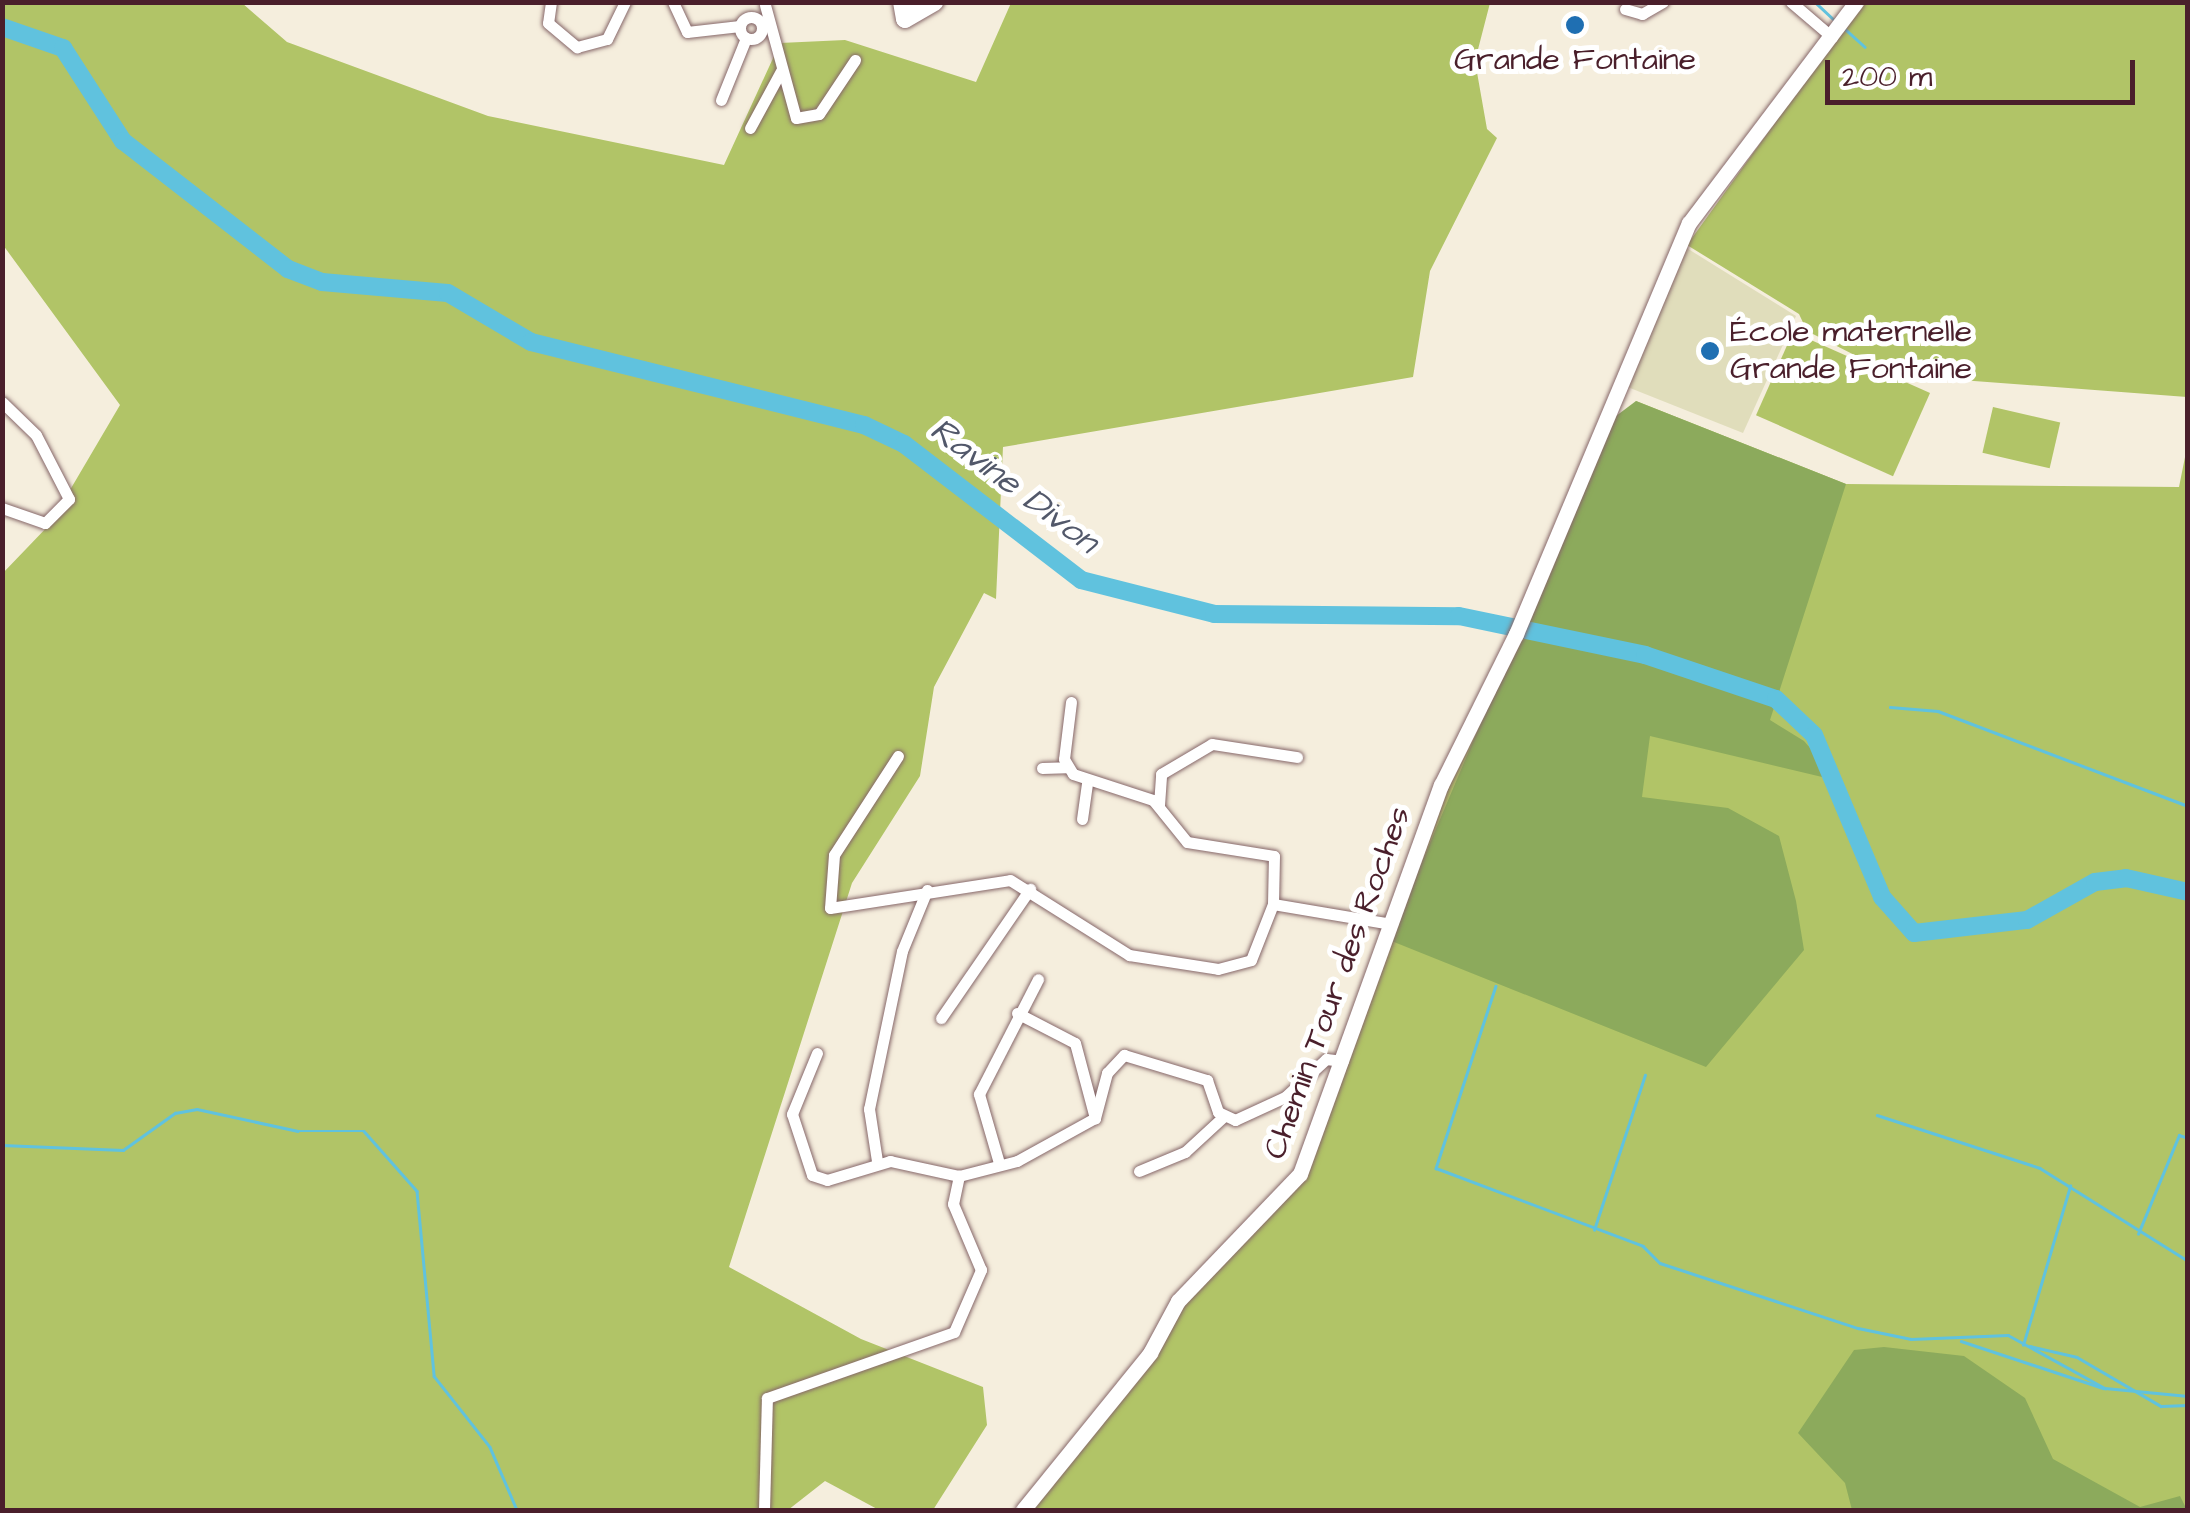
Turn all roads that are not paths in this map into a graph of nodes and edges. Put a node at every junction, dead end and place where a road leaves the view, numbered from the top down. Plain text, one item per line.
1 (551, 2) edge
2 (626, 2) edge
3 (674, 2) edge
4 (902, 2) edge
5 (934, 2) edge
6 (1663, 2) edge
7 (1791, 2) edge
8 (1856, 2) edge
9 (766, 4) edge
10 (1624, 9) dead end
11 (743, 32) junction
12 (1832, 37) junction
13 (854, 60) dead end
14 (781, 71) junction
15 (722, 100) dead end
16 (750, 128) dead end
17 (2, 402) edge
18 (2, 508) edge
19 (21, 519) junction
20 (2, 525) edge
21 (1071, 702) dead end
22 (898, 756) dead end
23 (1297, 757) dead end
24 (1066, 766) junction
25 (1042, 768) dead end
26 (1087, 782) junction
27 (1159, 805) junction
28 (1082, 819) dead end
29 (1030, 889) junction
30 (927, 890) junction
31 (1273, 904) junction
32 (1391, 924) junction
33 (1038, 979) dead end
34 (1017, 1013) junction
35 (941, 1018) dead end
36 (816, 1053) dead end
37 (1343, 1062) junction
38 (1223, 1117) junction
39 (1095, 1118) junction
40 (877, 1161) junction
41 (999, 1163) junction
42 (1139, 1171) dead end
43 (960, 1176) junction
44 (764, 1510) edge
45 (1022, 1510) edge

1 - 2 street
3 - 11 street
4 - 5 main road
6 - 10 street
7 - 12 street
8 - 12 street
9 - 11 street
9 - 14 street
11 - 15 street
12 - 32 street, Chemin Tour des Roches
13 - 14 street
14 - 16 street
17 - 19 street
18 - 19 street
19 - 20 street
21 - 24 street
22 - 30 street
23 - 27 street
24 - 25 street
24 - 26 street
26 - 27 street
26 - 28 street
27 - 31 street
29 - 30 street
29 - 31 street
29 - 35 street
30 - 40 street
31 - 32 street
32 - 37 street, Chemin Tour des Roches
33 - 34 street
34 - 39 street
34 - 41 street
36 - 40 street
37 - 38 street
37 - 45 street, Chemin Tour des Roches
38 - 39 street
38 - 42 street
39 - 41 street
40 - 43 street
41 - 43 street
43 - 44 street

